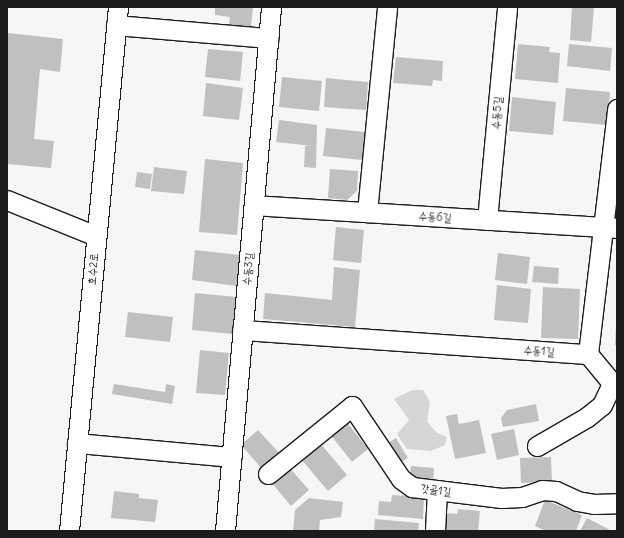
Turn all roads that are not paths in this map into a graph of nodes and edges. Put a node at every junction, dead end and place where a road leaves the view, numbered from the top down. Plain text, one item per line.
1 (271, 7) edge
2 (387, 7) edge
3 (507, 7) edge
4 (117, 16) edge
5 (268, 38) junction
6 (617, 108) edge
7 (7, 200) edge
8 (254, 205) junction
9 (367, 212) junction
10 (487, 220) junction
11 (611, 227) edge
12 (96, 236) junction
13 (242, 330) junction
14 (588, 354) junction
15 (614, 387) edge
16 (77, 443) junction
17 (537, 446) dead end
18 (231, 457) junction
19 (268, 474) dead end
20 (437, 490) junction
21 (617, 503) edge
22 (69, 531) edge
23 (225, 531) edge
24 (435, 531) edge

1 - 5 street, 수동3길
2 - 9 street
3 - 10 street, 수동5길
4 - 5 street
4 - 12 street, 호수2로
5 - 8 street, 수동3길
6 - 11 street
7 - 12 street
8 - 9 street, 수동6길
8 - 13 street, 수동3길
9 - 10 street, 수동6길
10 - 11 street, 수동6길
11 - 14 street
12 - 16 street, 호수2로
13 - 14 street, 수동1길
13 - 18 street, 수동3길
14 - 15 street
15 - 17 street
16 - 18 street
16 - 22 street, 호수2로
18 - 23 street, 수동3길
19 - 20 street, 갓골1길
20 - 21 street, 갓골1길
20 - 24 street

